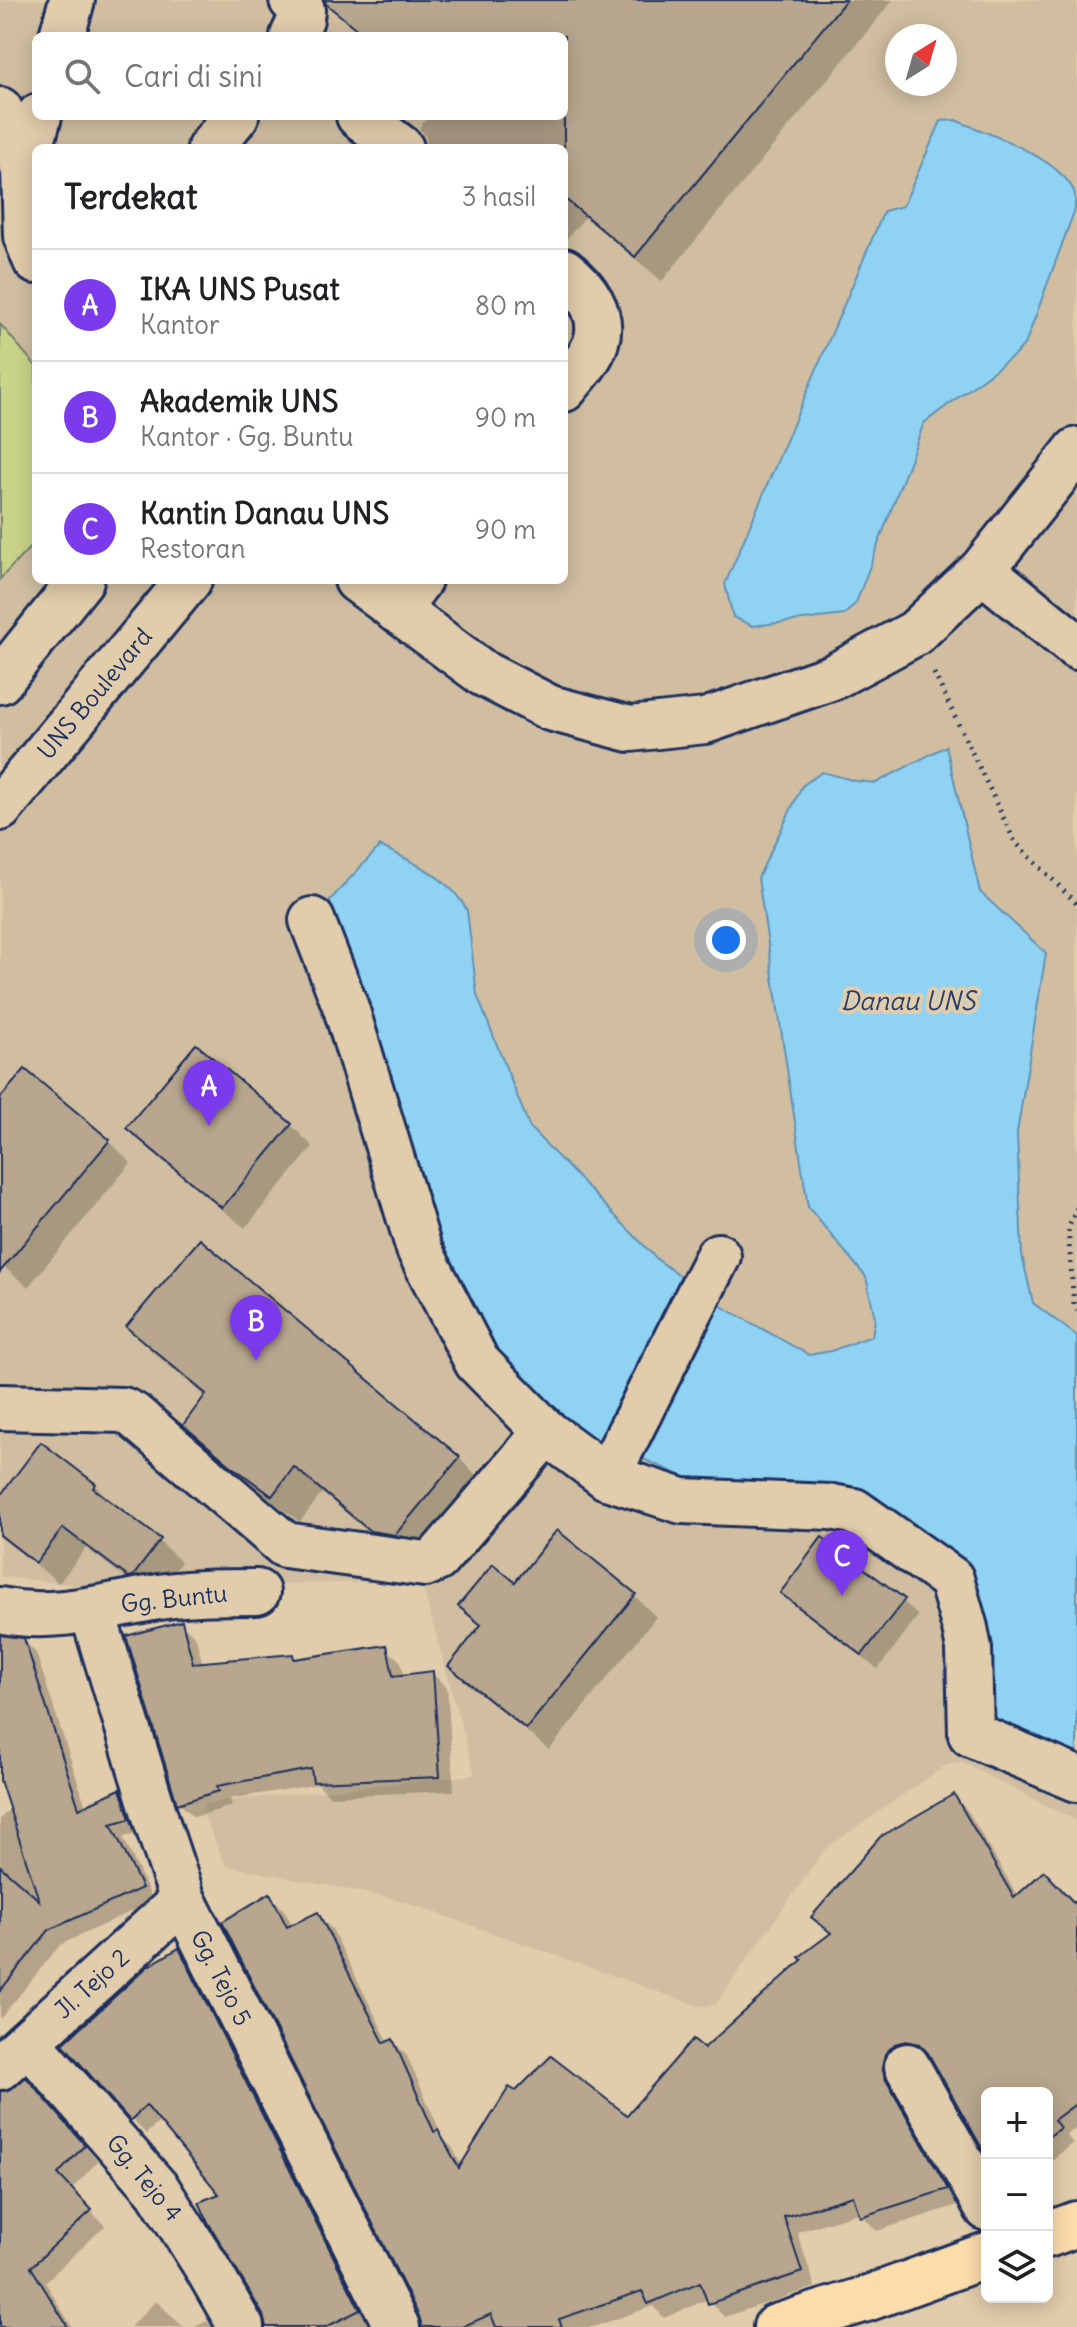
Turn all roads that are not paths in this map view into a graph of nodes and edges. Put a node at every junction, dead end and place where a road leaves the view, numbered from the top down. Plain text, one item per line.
1 (72, 0) edge
2 (292, 0) edge
3 (63, 32) edge
4 (295, 32) edge
5 (0, 110) edge
6 (38, 120) edge
7 (233, 120) edge
8 (364, 120) edge
9 (213, 144) edge
10 (396, 144) edge
11 (24, 170) junction
12 (32, 251) edge
13 (568, 274) edge
14 (568, 384) edge
15 (1077, 450) edge
16 (982, 570) junction
17 (78, 584) edge
18 (186, 584) edge
19 (371, 584) edge
20 (408, 595) edge
21 (1077, 647) edge
22 (0, 681) edge
23 (0, 808) edge
24 (312, 920) dead end
25 (718, 1256) dead end
26 (0, 1407) edge
27 (546, 1432) junction
28 (607, 1477) junction
29 (257, 1592) dead end
30 (0, 1610) edge
31 (92, 1610) junction
32 (1077, 1779) edge
33 (183, 1900) junction
34 (11, 2051) edge
35 (907, 2066) dead end
36 (981, 2197) edge
37 (1077, 2224) edge
38 (1053, 2233) edge
39 (981, 2257) edge
40 (241, 2327) edge
41 (397, 2327) edge
42 (776, 2327) edge

1 - 3 street
2 - 4 street
5 - 11 street
6 - 11 street
7 - 9 street
8 - 10 street
11 - 12 street
13 - 14 street
15 - 16 street
16 - 20 street
16 - 21 street
17 - 22 street
18 - 23 street, UNS Boulevard
19 - 20 street
24 - 27 street
25 - 28 street
26 - 27 street
27 - 28 street
28 - 32 street
29 - 31 street, Gg. Buntu
30 - 31 street, Gg. Buntu
31 - 33 street, Gg. Tejo 5
33 - 34 street, Jl. Tejo 2
33 - 41 street, Gg. Tejo 5
34 - 40 street, Gg. Tejo 4
35 - 36 street
37 - 38 main road
39 - 42 main road

